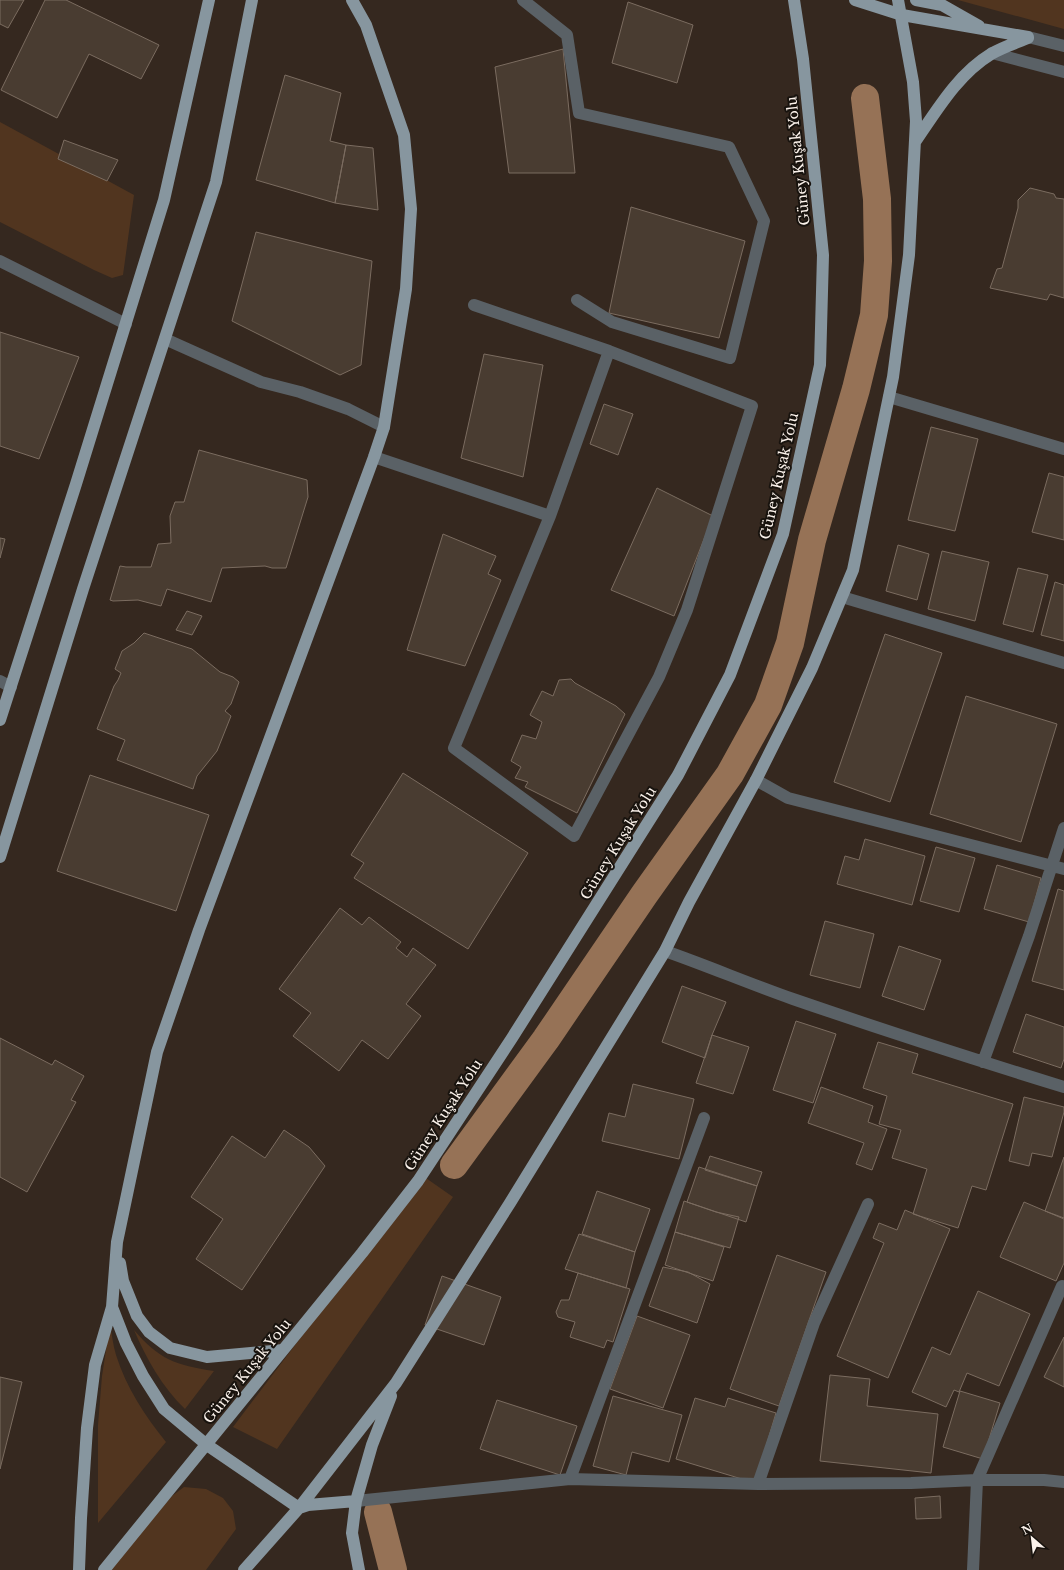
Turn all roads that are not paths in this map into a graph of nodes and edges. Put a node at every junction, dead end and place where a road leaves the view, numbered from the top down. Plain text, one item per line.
1 (209, 0) edge
2 (252, 0) edge
3 (352, 0) edge
4 (523, 0) edge
5 (794, 0) edge
6 (855, 0) edge
7 (898, 0) edge
8 (916, 0) edge
9 (902, 15) junction
10 (985, 30) junction
11 (1028, 37) junction
12 (1064, 46) edge
13 (992, 53) junction
14 (1064, 72) edge
15 (914, 142) junction
16 (0, 261) edge
17 (576, 300) dead end
18 (474, 305) dead end
19 (126, 324) junction
20 (165, 339) junction
21 (609, 351) junction
22 (889, 397) junction
23 (384, 427) junction
24 (1064, 449) edge
25 (374, 457) junction
26 (550, 516) junction
27 (842, 597) junction
28 (1064, 663) edge
29 (0, 681) edge
30 (11, 688) junction
31 (0, 720) edge
32 (756, 780) junction
33 (1064, 828) edge
34 (0, 857) edge
35 (1058, 867) edge
36 (664, 951) junction
37 (983, 1062) junction
38 (1064, 1087) edge
39 (704, 1118) dead end
40 (868, 1204) dead end
41 (117, 1242) junction
42 (1062, 1286) dead end
43 (112, 1307) junction
44 (283, 1350) junction
45 (396, 1383) junction
46 (206, 1445) junction
47 (570, 1479) junction
48 (977, 1480) junction
49 (1064, 1482) edge
50 (758, 1484) junction
51 (356, 1501) junction
52 (299, 1508) junction
53 (79, 1570) edge
54 (104, 1570) edge
55 (244, 1570) edge
56 (359, 1570) edge
57 (973, 1570) edge

1 - 19 main road
2 - 20 main road
3 - 23 main road
4 - 17 street
5 - 44 main road, Güney Kuşak Yolu
6 - 9 main road
7 - 9 main road
8 - 10 main road
9 - 10 main road
9 - 15 main road
10 - 11 main road
11 - 12 street
11 - 13 main road
13 - 14 street
13 - 15 main road
15 - 22 main road
16 - 19 street
18 - 21 street
19 - 30 main road
20 - 23 street
20 - 34 main road
21 - 26 street
21 - 26 street
22 - 24 street
22 - 27 main road
23 - 25 main road
25 - 26 street
25 - 41 main road
27 - 28 street
27 - 32 main road
29 - 30 street
30 - 31 main road
32 - 35 street
32 - 36 main road
33 - 35 street
35 - 37 street
36 - 37 street
36 - 45 main road
37 - 38 street
39 - 47 street
40 - 50 street
41 - 43 main road
41 - 44 main road
42 - 48 street
43 - 46 main road
43 - 53 main road
44 - 46 main road, Güney Kuşak Yolu
45 - 51 main road
45 - 52 main road
46 - 52 main road
46 - 54 main road, Güney Kuşak Yolu
47 - 50 street
47 - 51 street
48 - 49 street
48 - 50 street
48 - 57 street
51 - 52 main road
51 - 56 main road
52 - 55 main road

